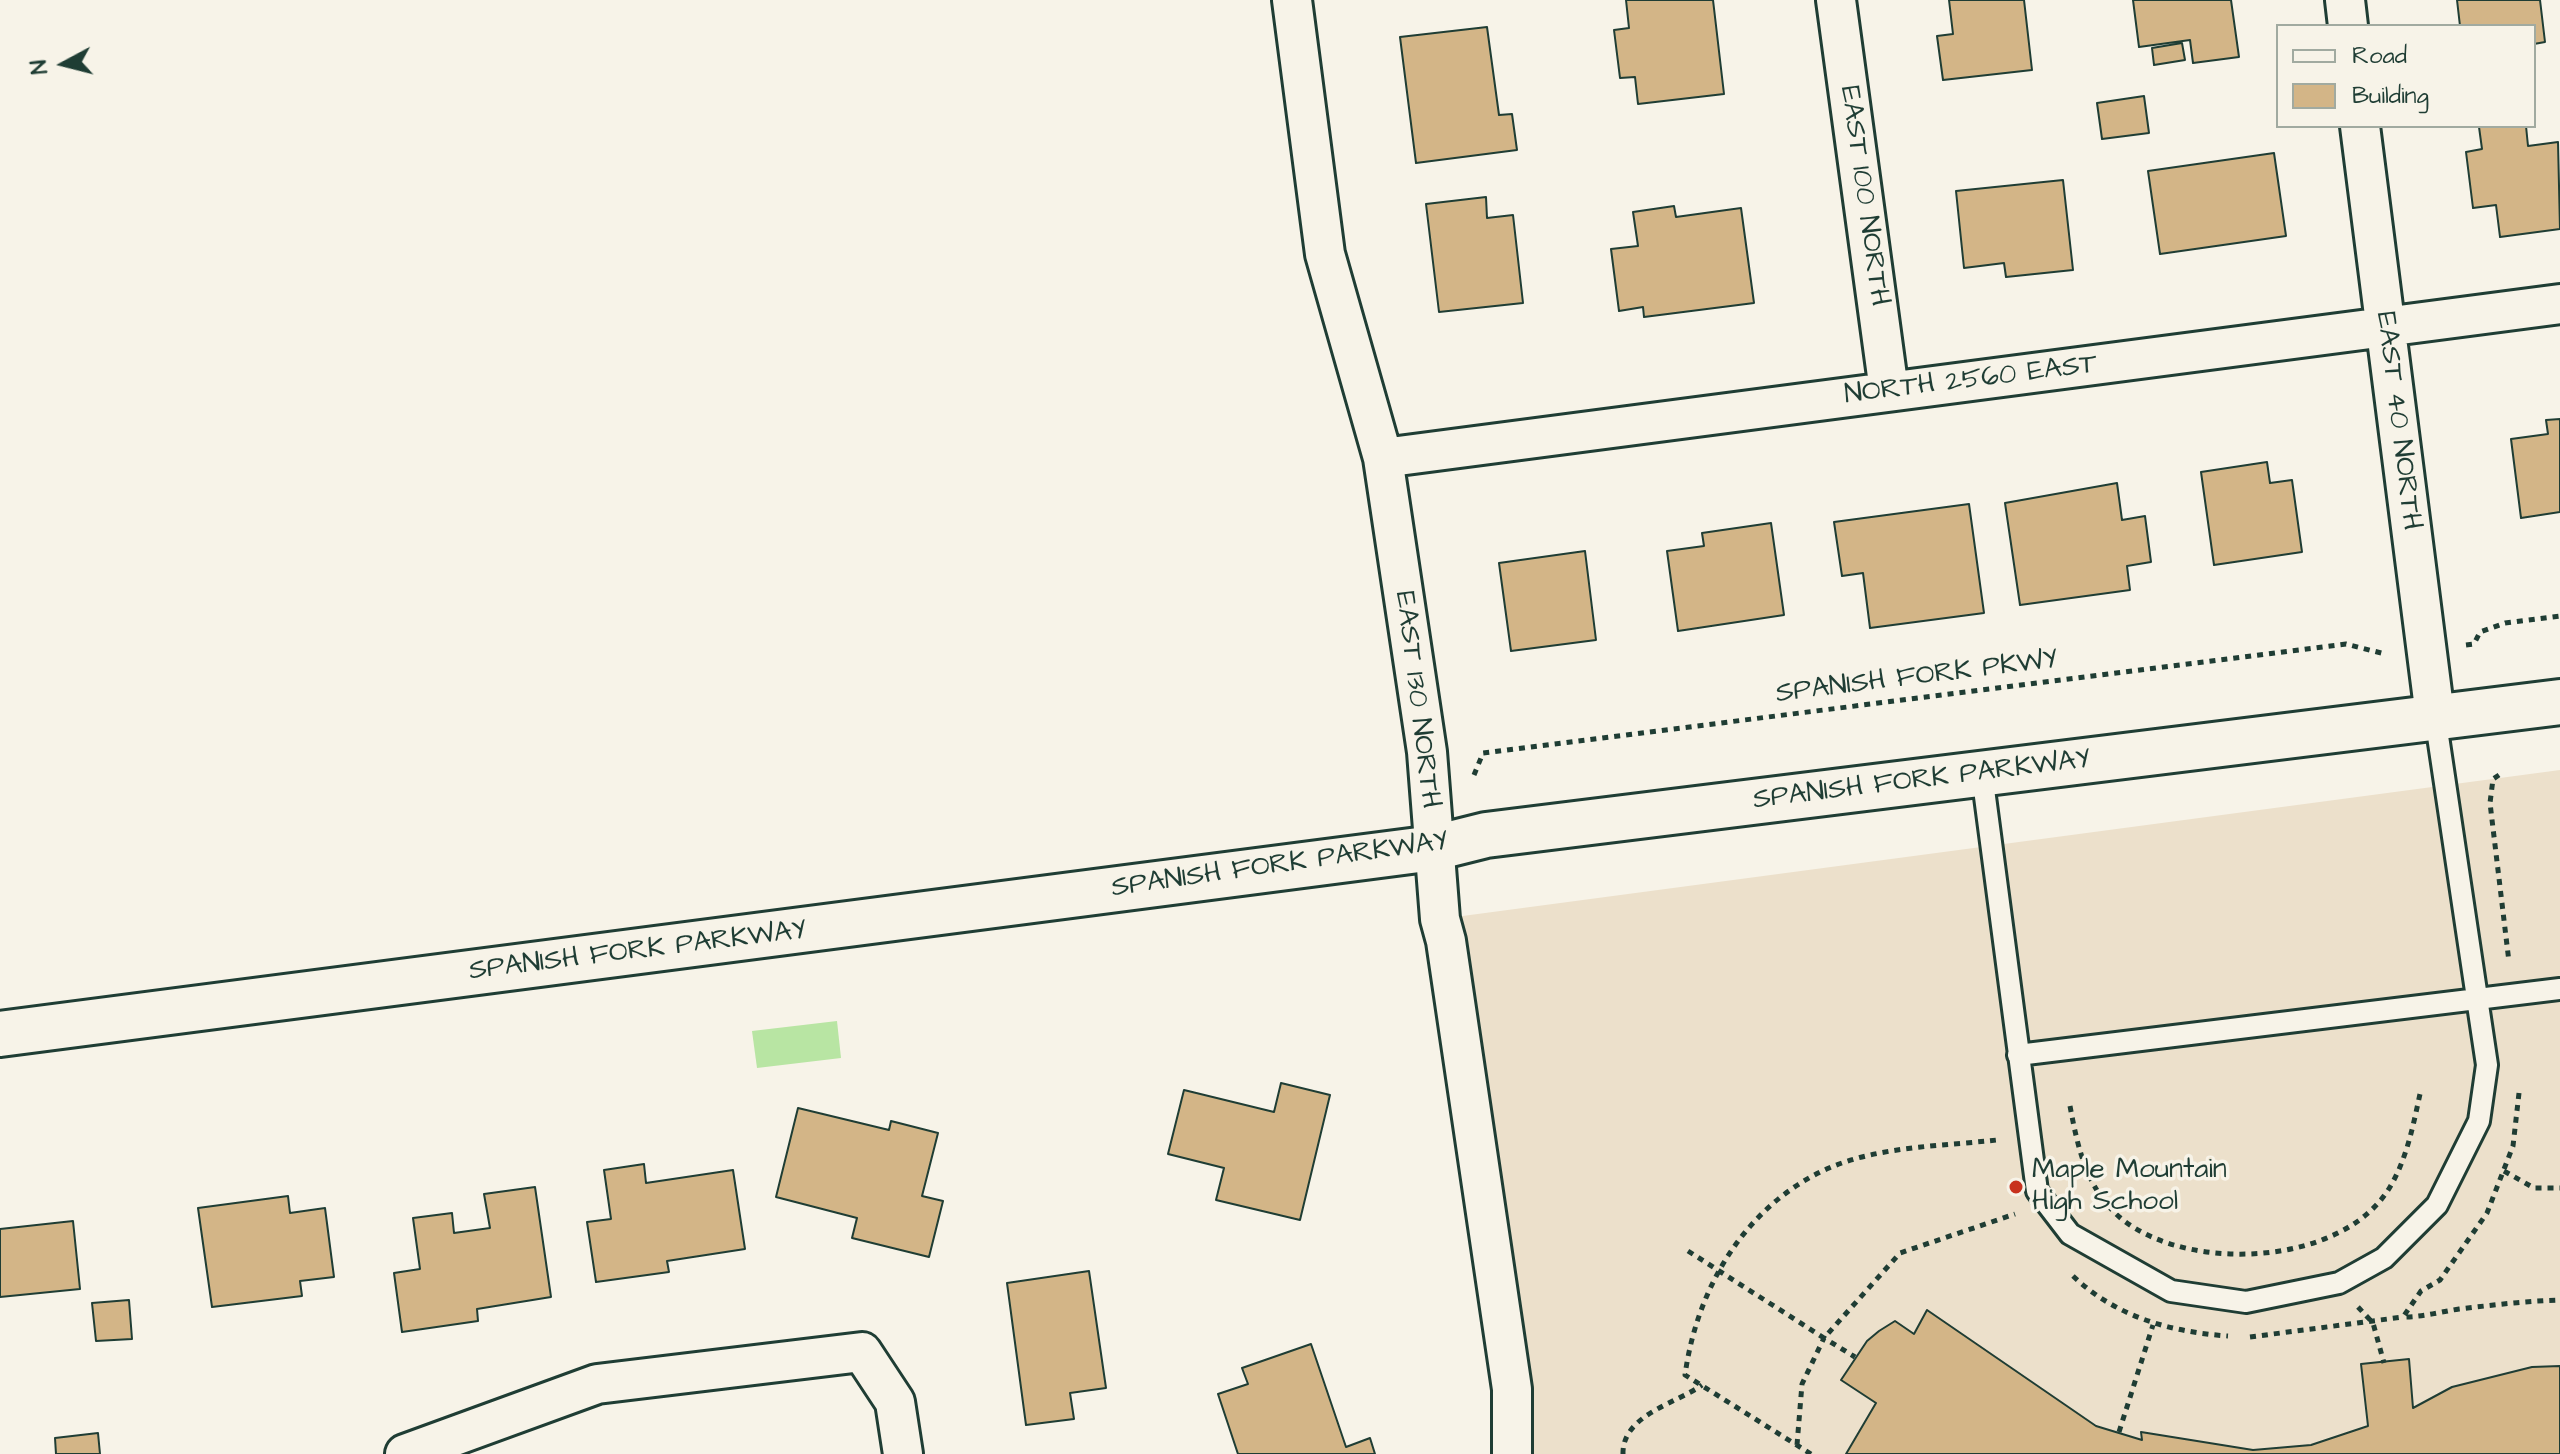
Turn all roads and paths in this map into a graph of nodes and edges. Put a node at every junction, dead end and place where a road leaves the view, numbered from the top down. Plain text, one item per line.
1 (1292, 0) edge
2 (1836, 0) edge
3 (2345, 0) edge
4 (2348, 24) edge
5 (2360, 128) edge
6 (2560, 304) edge
7 (2385, 328) junction
8 (1889, 391) junction
9 (1383, 458) junction
10 (2560, 616) edge
11 (2474, 644) dead end
12 (2378, 655) dead end
13 (2560, 702) edge
14 (2435, 716) junction
15 (1982, 774) junction
16 (1474, 775) dead end
17 (2499, 775) dead end
18 (1434, 848) junction
19 (2511, 971) dead end
20 (2560, 989) edge
21 (2477, 1000) junction
22 (0, 1034) edge
23 (2018, 1055) junction
24 (2420, 1094) dead end
25 (2070, 1106) dead end
26 (2000, 1149) dead end
27 (2504, 1171) dead end
28 (2560, 1188) edge
29 (2011, 1203) dead end
30 (1688, 1251) dead end
31 (1718, 1270) junction
32 (2421, 1291) dead end
33 (2560, 1300) edge
34 (2354, 1303) dead end
35 (2403, 1317) junction
36 (2373, 1323) junction
37 (2153, 1325) dead end
38 (1824, 1338) junction
39 (1855, 1357) dead end
40 (2384, 1363) dead end
41 (1702, 1385) junction
42 (2119, 1432) dead end
43 (1797, 1446) junction
44 (405, 1454) edge
45 (903, 1454) edge
46 (1512, 1454) edge
47 (1623, 1454) edge
48 (1811, 1454) edge

1 - 9 street, EAST 130 NORTH
2 - 8 street, EAST 100 NORTH
3 - 4 street
5 - 7 street, EAST 40 NORTH
6 - 7 street, NORTH 2560 EAST
7 - 8 street, NORTH 2560 EAST
7 - 14 street, EAST 40 NORTH
8 - 9 street, NORTH 2560 EAST
9 - 18 street, EAST 130 NORTH
10 - 11 path
12 - 16 path, SPANISH FORK PKWY
13 - 14 street, SPANISH FORK PARKWAY
14 - 15 street, SPANISH FORK PARKWAY
14 - 21 lane
15 - 18 street, SPANISH FORK PARKWAY
15 - 23 lane
17 - 19 path
18 - 22 street, SPANISH FORK PARKWAY
18 - 46 street, EAST 130 NORTH
20 - 21 lane
21 - 23 lane
21 - 23 lane
24 - 25 path
26 - 31 path
27 - 28 path
29 - 38 path
30 - 31 path
31 - 38 path
31 - 41 path
32 - 35 path
33 - 35 path
34 - 36 path
35 - 36 path
36 - 40 path
37 - 42 path
38 - 39 path
38 - 43 path
41 - 43 path
41 - 47 path
43 - 48 path
44 - 45 street

